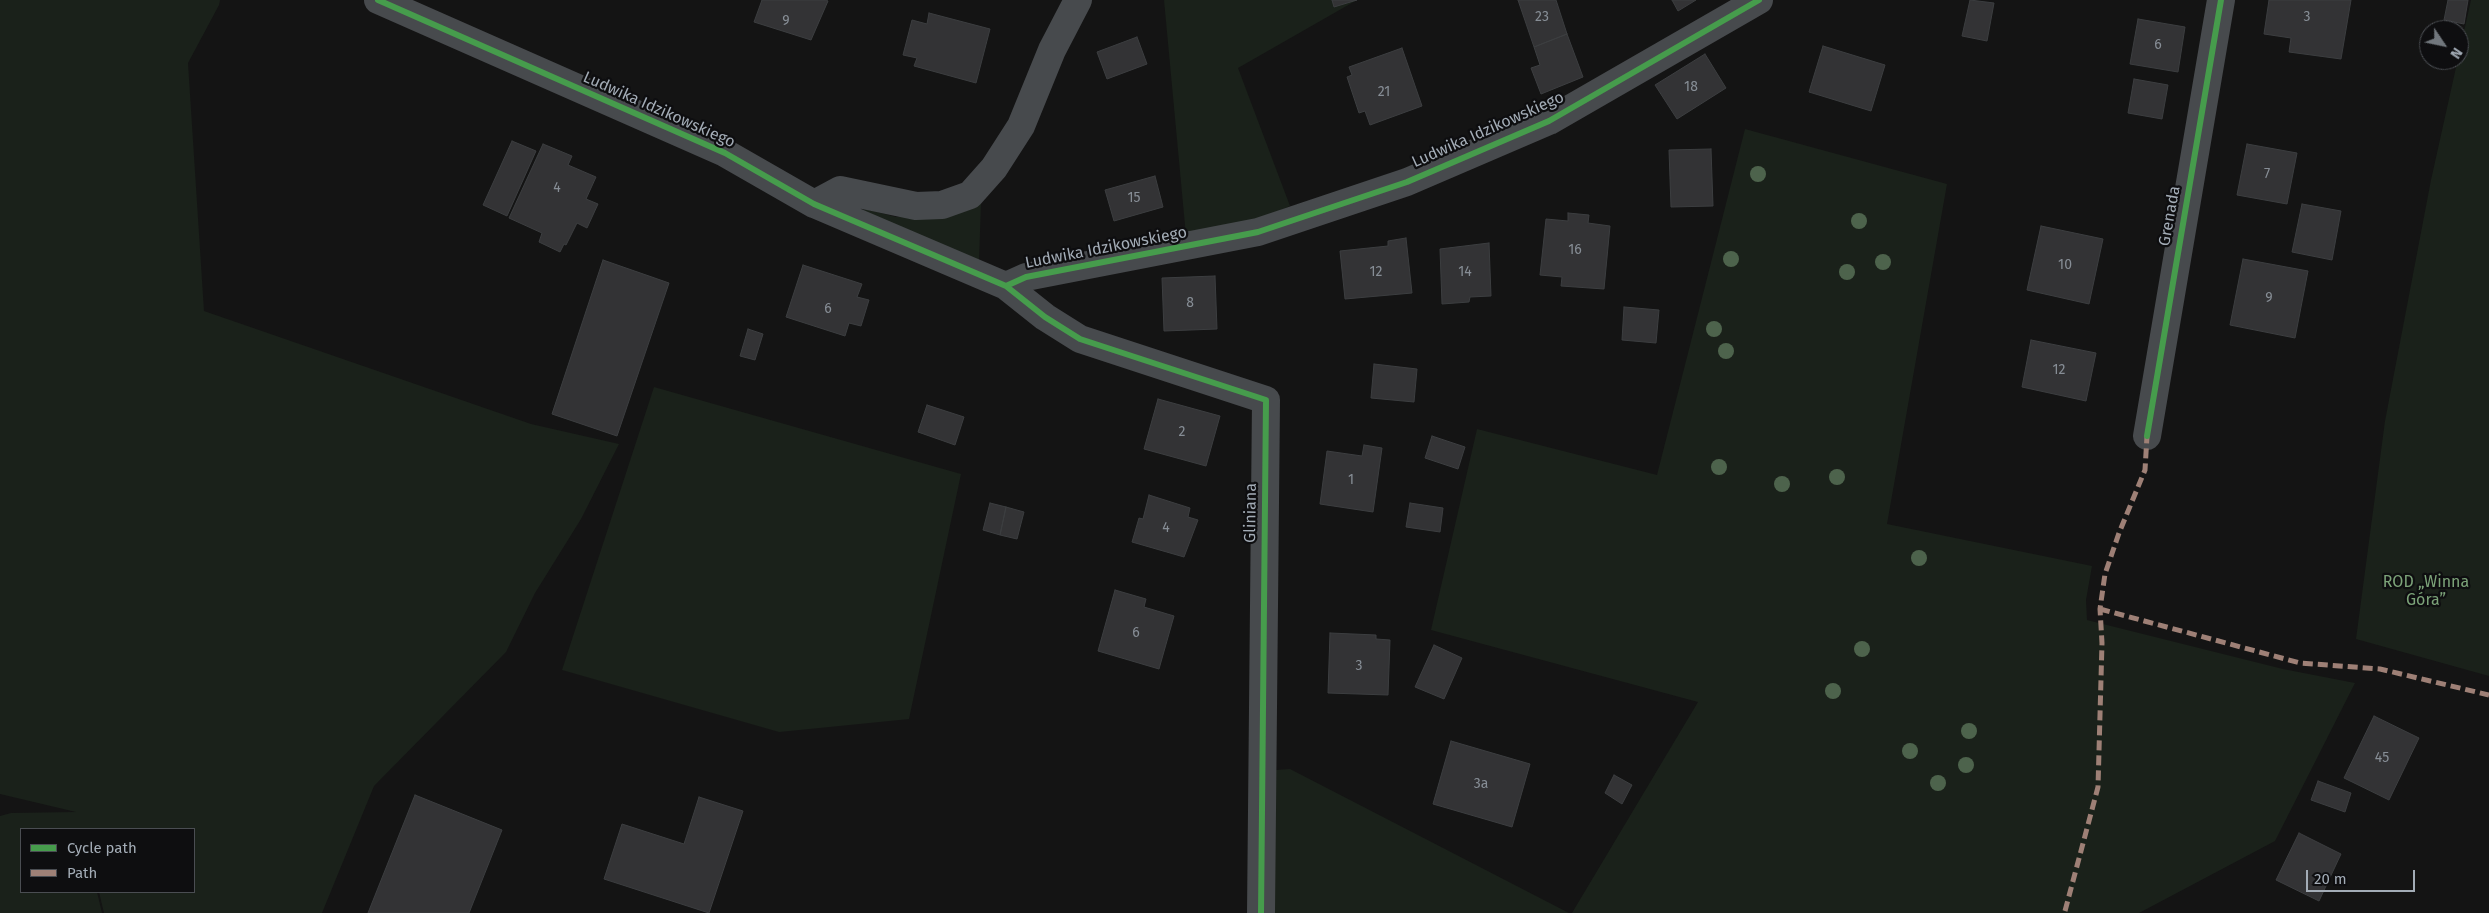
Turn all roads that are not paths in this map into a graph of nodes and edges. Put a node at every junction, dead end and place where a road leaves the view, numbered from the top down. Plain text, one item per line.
1 (378, 0) edge
2 (1078, 0) edge
3 (1759, 0) edge
4 (2221, 0) edge
5 (814, 204) junction
6 (1006, 286) junction
7 (2147, 436) dead end
8 (1261, 913) edge

1 - 5 street, Ludwika Idzikowskiego
2 - 5 street
3 - 6 street, Ludwika Idzikowskiego
4 - 7 street, Grenada
5 - 6 street, Ludwika Idzikowskiego
6 - 8 street, Gliniana

